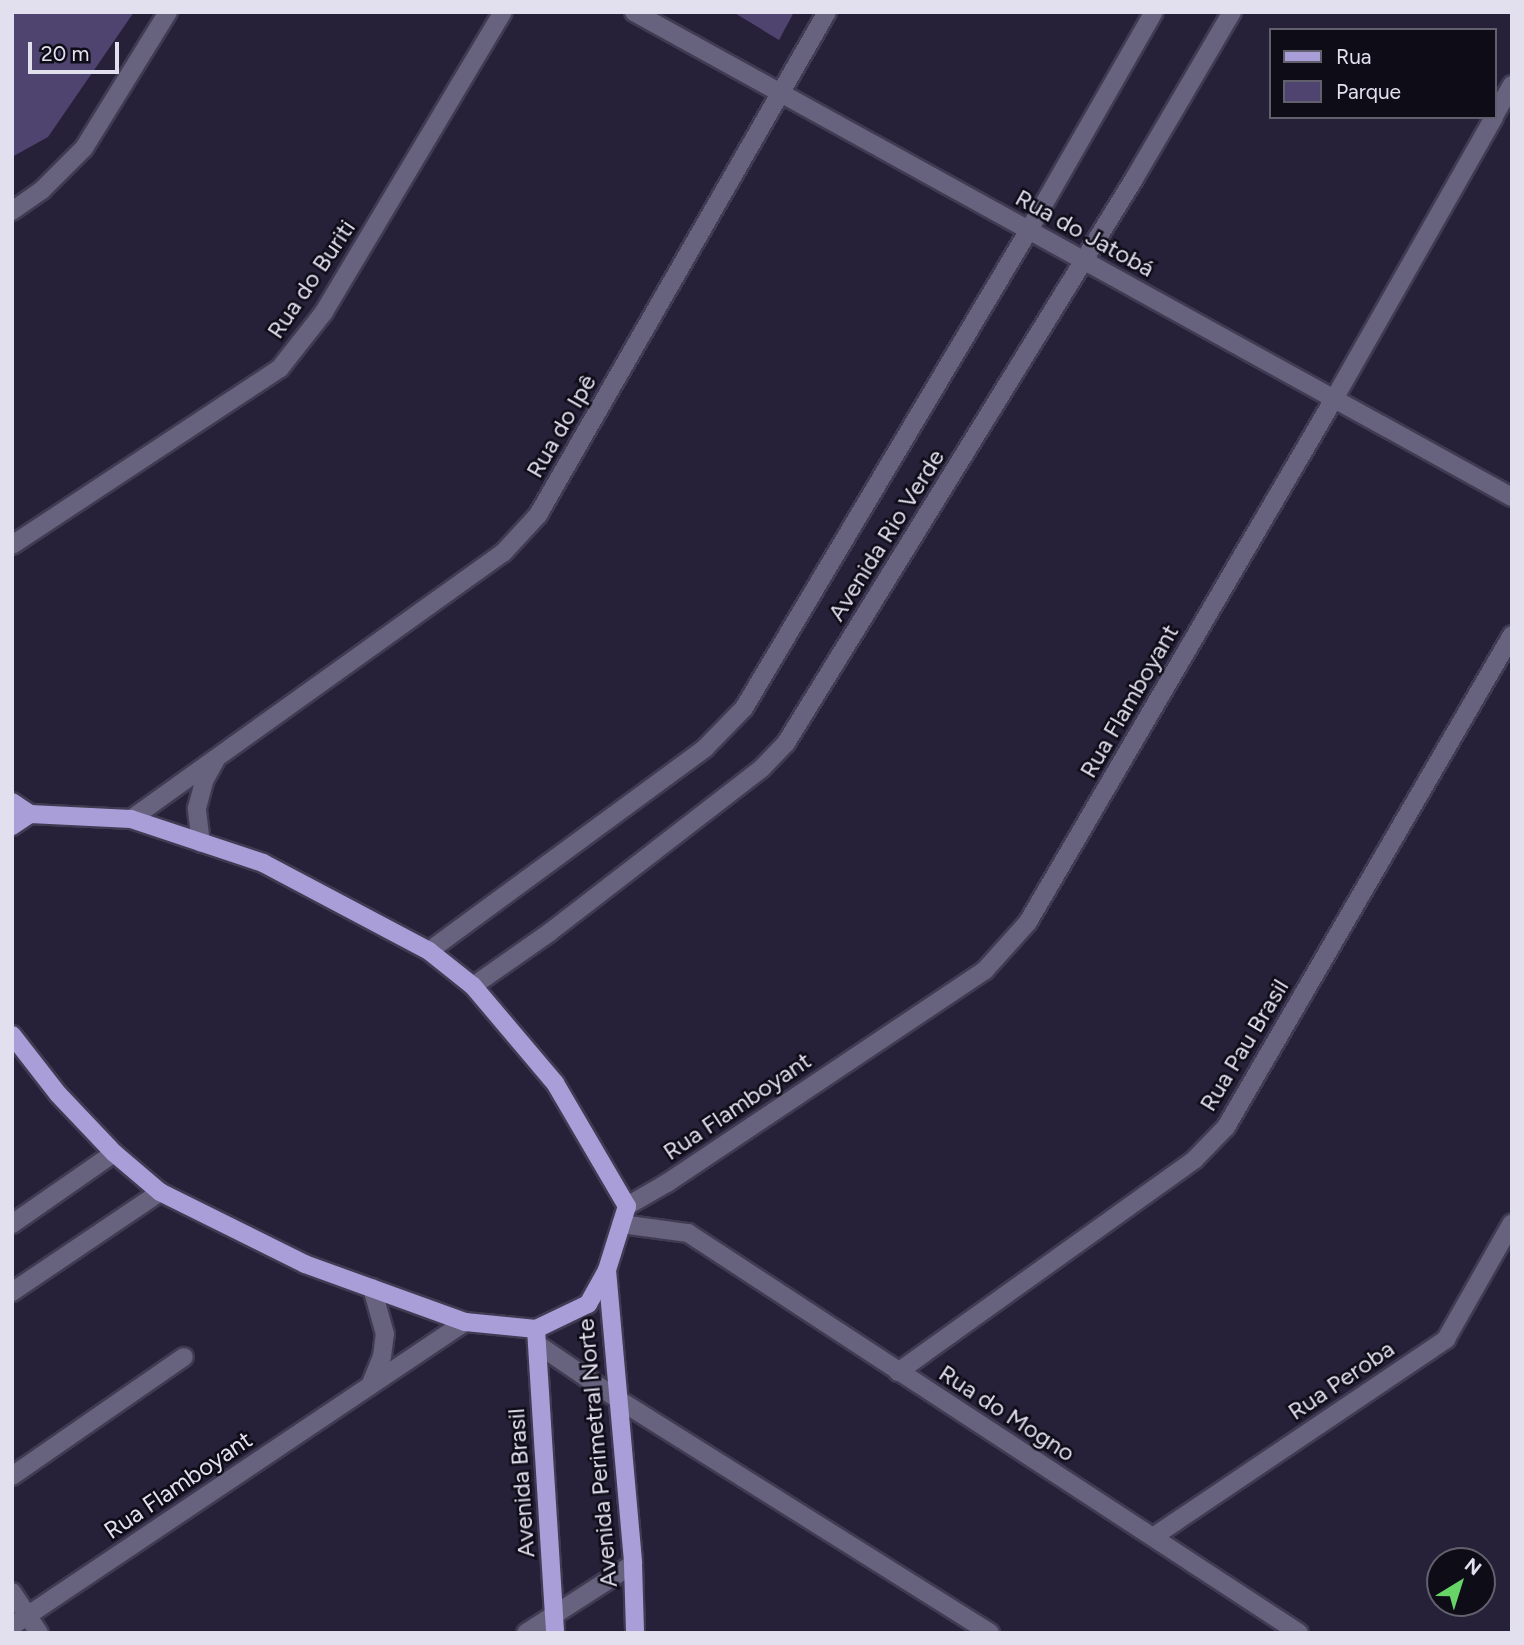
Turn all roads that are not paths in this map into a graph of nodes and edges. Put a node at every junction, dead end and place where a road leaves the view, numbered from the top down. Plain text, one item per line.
1 (168, 12) edge
2 (503, 12) edge
3 (634, 12) edge
4 (827, 12) edge
5 (1154, 12) edge
6 (1232, 12) edge
7 (1512, 85) edge
8 (780, 93) junction
9 (1496, 113) edge
10 (1493, 119) edge
11 (12, 211) edge
12 (1029, 230) junction
13 (1084, 260) junction
14 (1334, 399) junction
15 (1512, 497) edge
16 (12, 545) edge
17 (1512, 635) edge
18 (216, 758) junction
19 (12, 802) edge
20 (30, 814) junction
21 (131, 819) junction
22 (12, 826) edge
23 (201, 843) junction
24 (429, 951) junction
25 (473, 986) junction
26 (12, 1035) edge
27 (114, 1153) junction
28 (160, 1192) junction
29 (627, 1206) junction
30 (1512, 1223) edge
31 (12, 1224) edge
32 (621, 1224) junction
33 (607, 1270) junction
34 (372, 1288) junction
35 (12, 1292) edge
36 (465, 1322) junction
37 (536, 1337) junction
38 (184, 1357) dead end
39 (898, 1371) junction
40 (370, 1386) junction
41 (619, 1400) junction
42 (12, 1476) edge
43 (1153, 1537) junction
44 (633, 1564) junction
45 (12, 1592) edge
46 (554, 1614) junction
47 (20, 1620) edge
48 (39, 1633) edge
49 (526, 1633) edge
50 (555, 1633) edge
51 (635, 1633) edge
52 (990, 1633) edge
53 (1299, 1633) edge

1 - 11 street
2 - 16 street, Rua do Buriti
3 - 8 street, Rua do Jatobá
4 - 8 street, Rua do Ipê
5 - 12 street, Avenida Rio Verde
6 - 13 street, Avenida Rio Verde
7 - 9 street, Rua Flamboyant
8 - 12 street, Rua do Jatobá
8 - 18 street, Rua do Ipê
10 - 14 street, Rua Flamboyant
12 - 13 street, Rua do Jatobá
12 - 24 street, Avenida Rio Verde
13 - 14 street, Rua do Jatobá
13 - 25 street, Avenida Rio Verde
14 - 15 street, Rua do Jatobá
14 - 29 street, Rua Flamboyant
17 - 39 street, Rua Pau Brasil
18 - 21 street, Rua do Ipê
18 - 23 street
19 - 20 main road
20 - 21 main road
20 - 22 main road
21 - 23 main road
23 - 24 main road
24 - 25 main road
25 - 29 main road
26 - 27 main road, Avenida Perimetral Norte
27 - 28 main road, Avenida Perimetral Norte
27 - 31 street
28 - 34 main road, Avenida Perimetral Norte
28 - 35 street
29 - 32 main road, Avenida Perimetral Norte
30 - 43 street, Rua Peroba
32 - 33 main road, Avenida Perimetral Norte
32 - 39 street, Rua do Mogno
33 - 37 main road, Avenida Perimetral Norte
33 - 41 main road, Avenida Perimetral Norte
34 - 36 main road, Avenida Perimetral Norte
34 - 40 street
36 - 37 main road, Avenida Perimetral Norte
36 - 40 street, Rua Flamboyant
37 - 41 street
37 - 46 main road, Avenida Brasil
38 - 42 street
39 - 43 street, Rua do Mogno
40 - 47 street, Rua Flamboyant
41 - 44 main road, Avenida Perimetral Norte
41 - 52 street
43 - 53 street, Rua do Mogno
44 - 46 street
44 - 51 main road, Avenida Perimetral Norte
45 - 47 street
46 - 49 street
46 - 50 main road, Avenida Brasil
47 - 48 street

